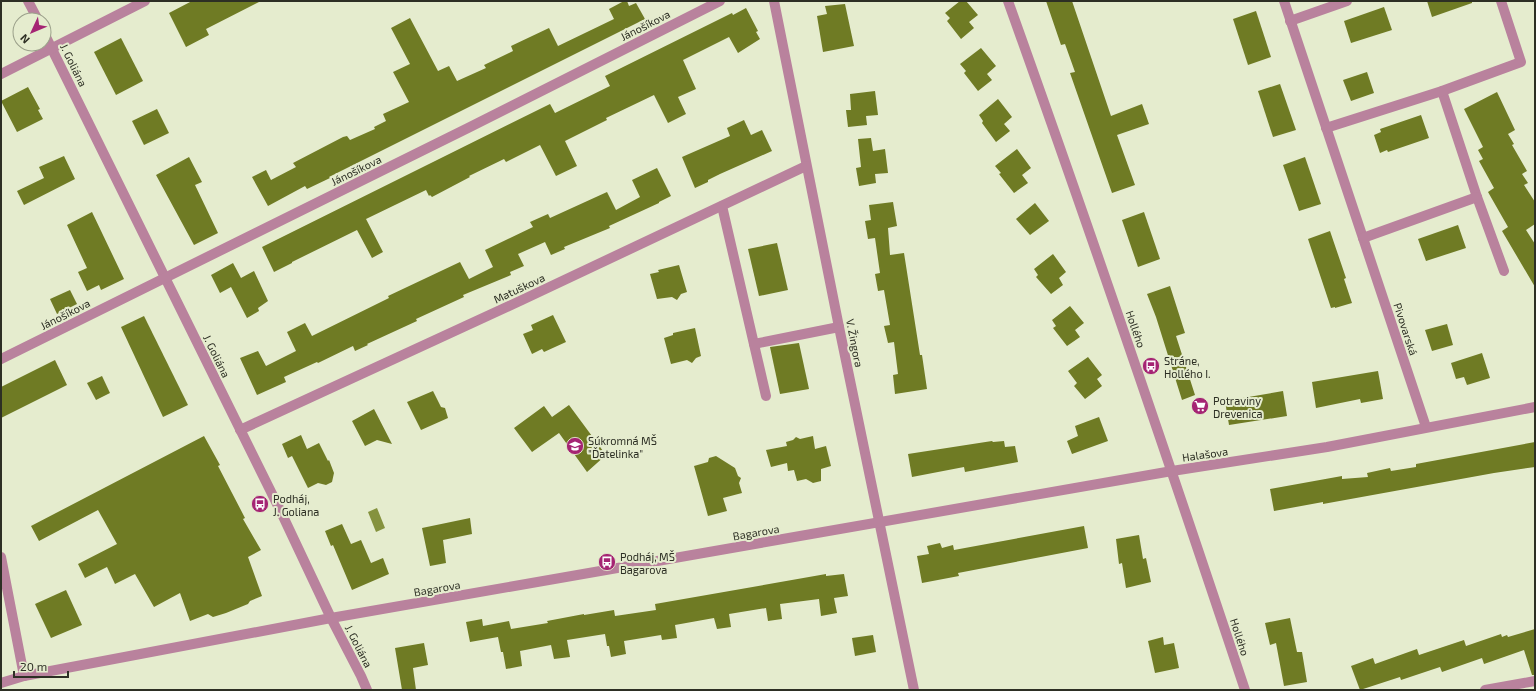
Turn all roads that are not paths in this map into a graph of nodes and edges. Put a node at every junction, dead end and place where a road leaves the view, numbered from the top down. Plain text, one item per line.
1 (28, 1) edge
2 (145, 1) edge
3 (720, 1) edge
4 (774, 1) edge
5 (1008, 1) edge
6 (1284, 1) edge
7 (1348, 1) edge
8 (1501, 1) edge
9 (34, 12) edge
10 (1290, 21) junction
11 (52, 48) joint
12 (44, 52) edge
13 (1, 74) edge
14 (1442, 91) junction
15 (1326, 128) junction
16 (806, 166) junction
17 (1477, 197) junction
18 (722, 206) junction
19 (1363, 238) junction
20 (1504, 271) dead end
21 (165, 277) junction
22 (839, 326) junction
23 (754, 344) junction
24 (1, 359) edge
25 (766, 396) dead end
26 (1535, 407) edge
27 (1426, 427) junction
28 (240, 430) junction
29 (1172, 470) junction
30 (879, 522) junction
31 (1, 557) edge
32 (331, 618) junction
33 (24, 676) junction
34 (1535, 680) edge
35 (1, 682) edge
36 (367, 690) edge
37 (914, 690) edge
38 (1245, 690) edge
39 (1485, 690) edge

1 - 9 street
2 - 11 street
3 - 21 street, Jánošíkova
4 - 16 street, V. Žingora
5 - 29 street, Hollého
6 - 10 street, Pivovarská
7 - 10 street
8 - 14 street
10 - 15 street, Pivovarská
11 - 21 street, J. Goliána
12 - 13 street
14 - 15 street
14 - 17 street
15 - 19 street, Pivovarská
16 - 18 street, Matuškova
16 - 22 street, V. Žingora
17 - 19 street
17 - 20 street
18 - 23 street
18 - 28 street, Matuškova
19 - 27 street, Pivovarská
21 - 24 street, Jánošíkova
21 - 28 street, J. Goliána
22 - 23 street
22 - 30 street, V. Žingora
23 - 25 street
26 - 27 street, Halašova
27 - 29 street, Halašova
28 - 32 street, J. Goliána
29 - 30 street, Halašova
29 - 38 street, Hollého
30 - 32 street, Bagarova
30 - 37 street, V. Žingora
31 - 33 street
32 - 33 street, Bagarova
32 - 36 street, J. Goliána
33 - 35 street, Bagarova
34 - 39 street

